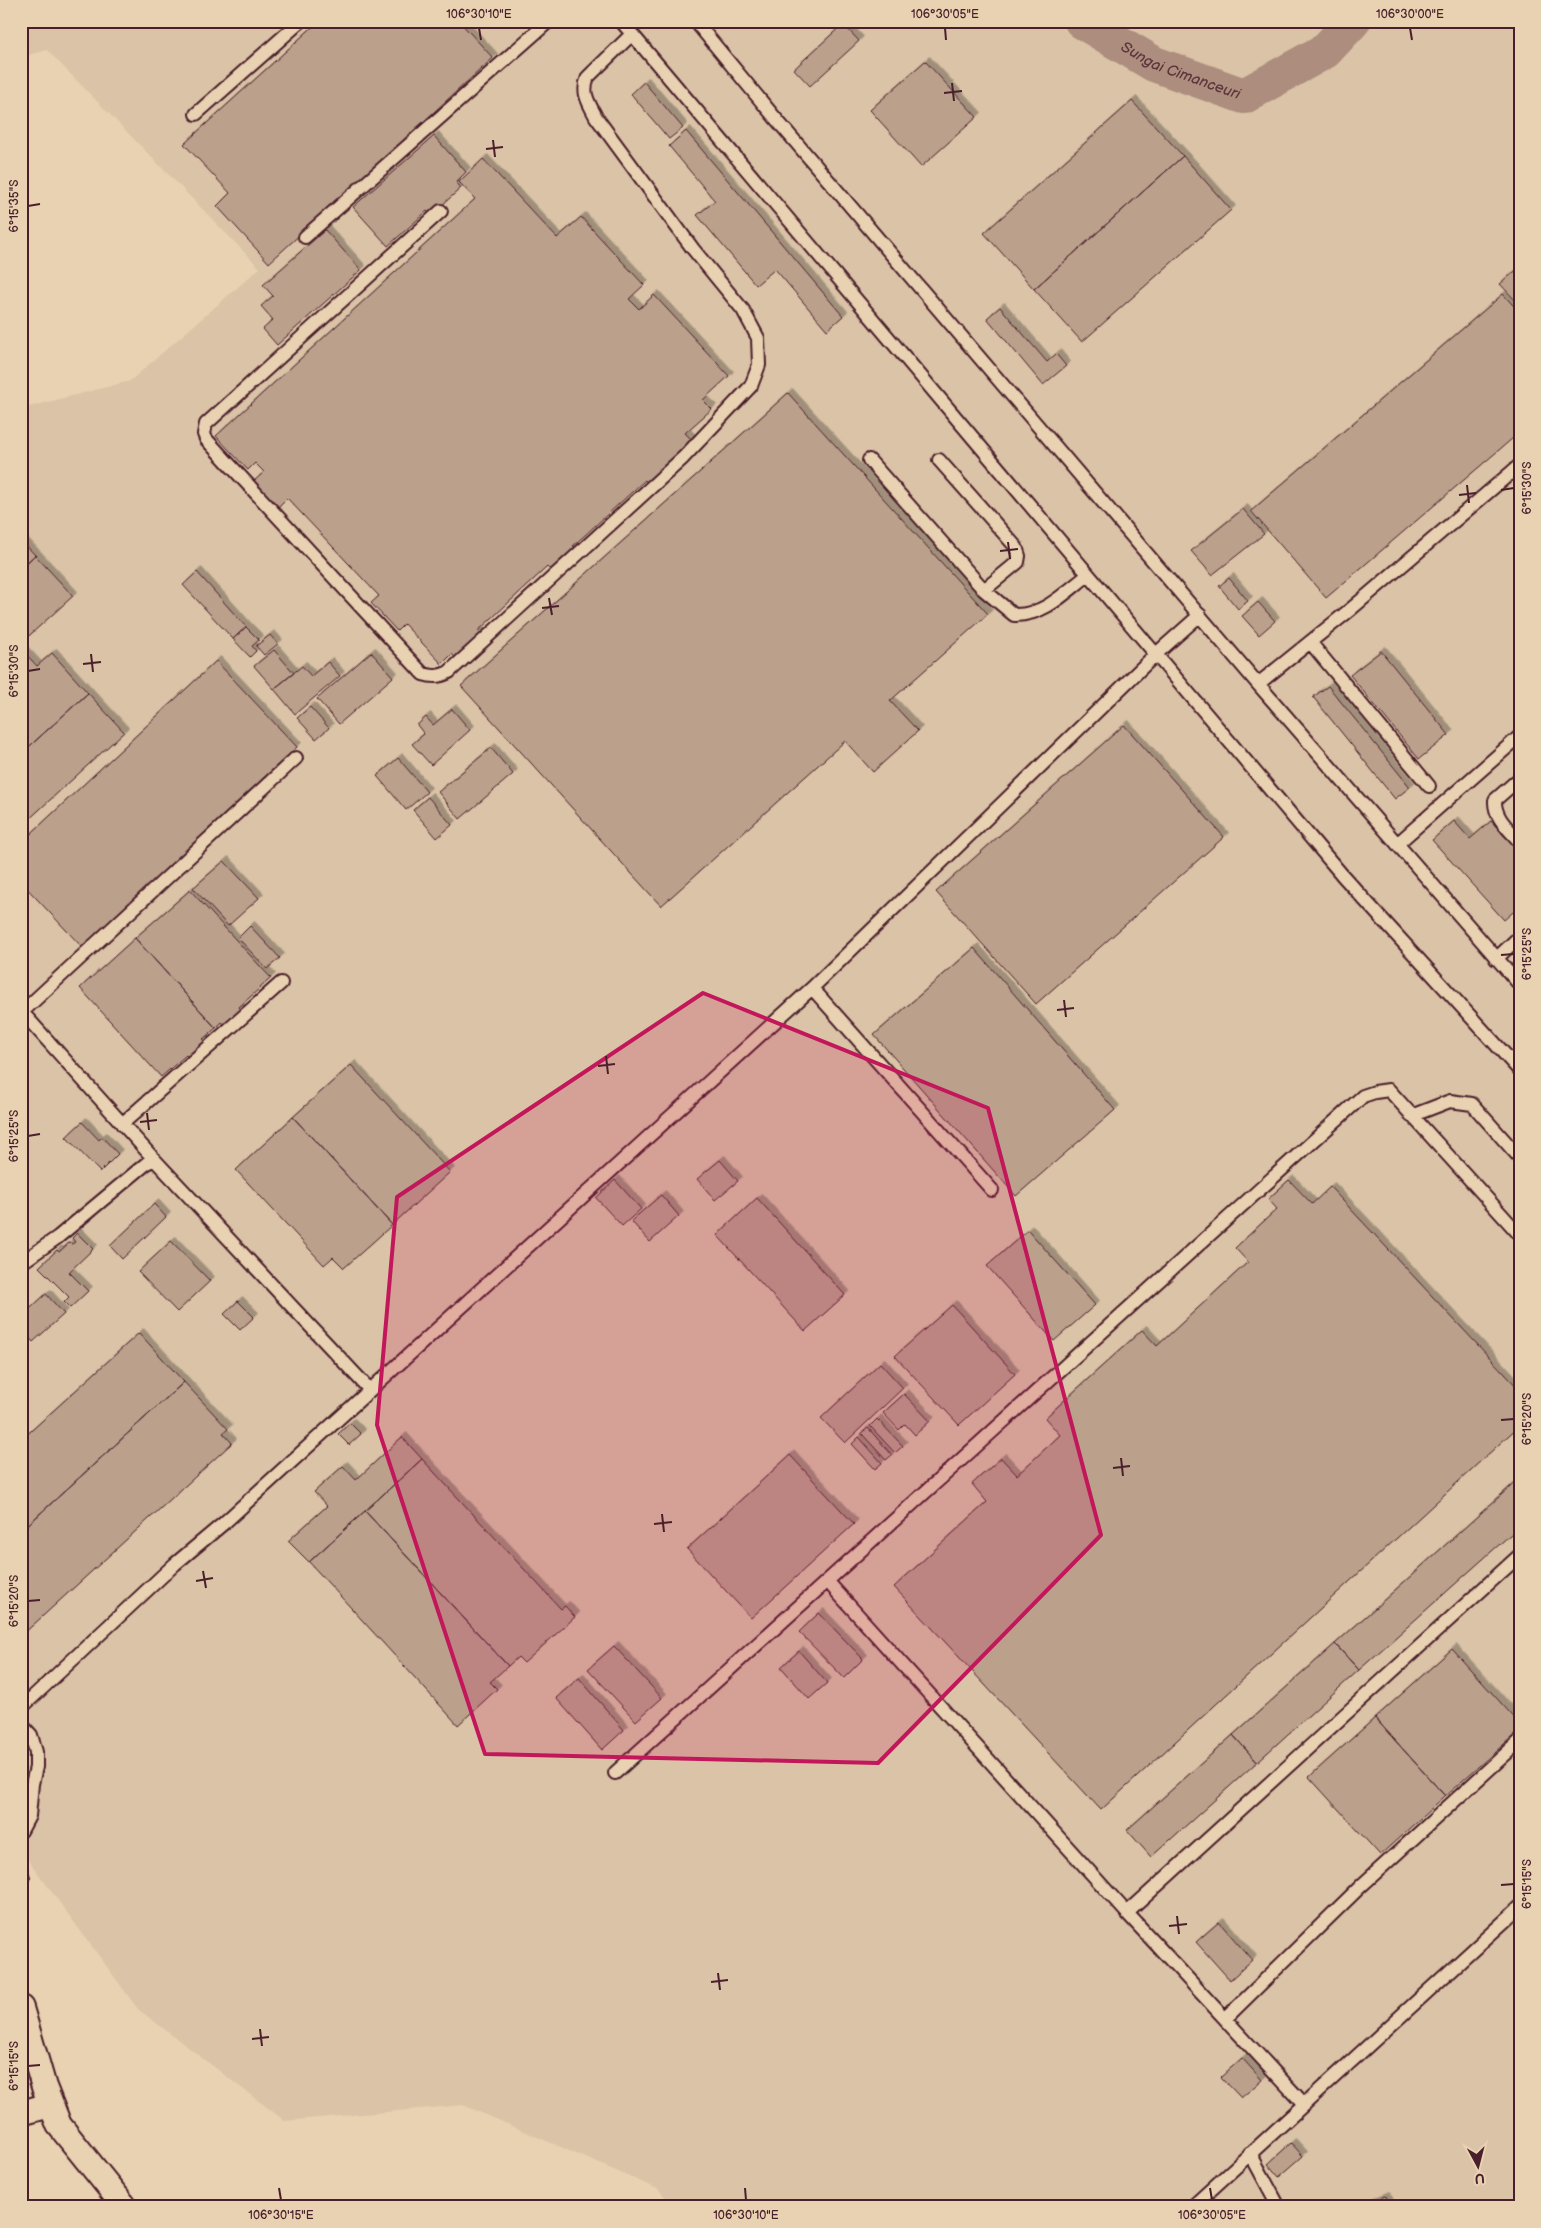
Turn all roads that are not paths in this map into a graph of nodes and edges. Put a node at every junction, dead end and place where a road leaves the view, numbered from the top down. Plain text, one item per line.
1 (301, 21) edge
2 (549, 21) edge
3 (621, 21) edge
4 (695, 21) edge
5 (632, 34) junction
6 (196, 114) dead end
7 (441, 211) dead end
8 (305, 237) dead end
9 (869, 460) dead end
10 (939, 460) dead end
11 (1520, 465) edge
12 (1088, 575) junction
13 (984, 590) junction
14 (1200, 615) junction
15 (1310, 642) junction
16 (1156, 654) junction
17 (1258, 684) junction
18 (1520, 736) edge
19 (296, 758) dead end
20 (1520, 778) edge
21 (1429, 786) dead end
22 (1520, 842) edge
23 (1397, 844) junction
24 (1520, 936) edge
25 (1496, 959) junction
26 (281, 983) dead end
27 (1520, 986) edge
28 (812, 988) junction
29 (22, 1011) edge
30 (1520, 1071) edge
31 (1411, 1116) junction
32 (122, 1124) junction
33 (153, 1158) junction
34 (1520, 1158) edge
35 (992, 1190) dead end
36 (1520, 1235) edge
37 (21, 1263) edge
38 (370, 1390) junction
39 (1520, 1555) edge
40 (828, 1582) junction
41 (21, 1708) edge
42 (21, 1724) edge
43 (1520, 1741) edge
44 (615, 1773) dead end
45 (21, 1831) edge
46 (1520, 1907) edge
47 (1128, 1913) junction
48 (21, 2008) edge
49 (1225, 2019) junction
50 (1304, 2104) junction
51 (50, 2105) junction
52 (21, 2113) edge
53 (1250, 2153) junction
54 (125, 2207) edge
55 (1192, 2207) edge
56 (1279, 2207) edge

1 - 6 lane
2 - 8 lane
3 - 5 lane
4 - 14 lane
5 - 7 lane
5 - 12 lane
9 - 13 lane
10 - 13 lane
11 - 15 lane
12 - 13 lane
12 - 16 lane
14 - 16 lane
14 - 17 lane
15 - 17 lane
15 - 21 lane
16 - 28 lane
16 - 30 lane
17 - 23 lane
18 - 23 lane
19 - 29 lane
20 - 22 lane
23 - 25 lane
24 - 25 lane
25 - 27 lane
26 - 32 lane
28 - 35 lane
28 - 38 lane
29 - 32 lane
31 - 34 lane
31 - 36 lane
31 - 40 lane
32 - 33 lane
33 - 37 lane
33 - 38 lane
38 - 41 lane
39 - 47 lane
40 - 44 lane
40 - 47 lane
42 - 45 lane
43 - 49 lane
46 - 50 lane
47 - 49 lane
48 - 51 street
49 - 50 lane
50 - 53 lane
51 - 52 street
51 - 54 street
53 - 55 lane
53 - 56 lane

